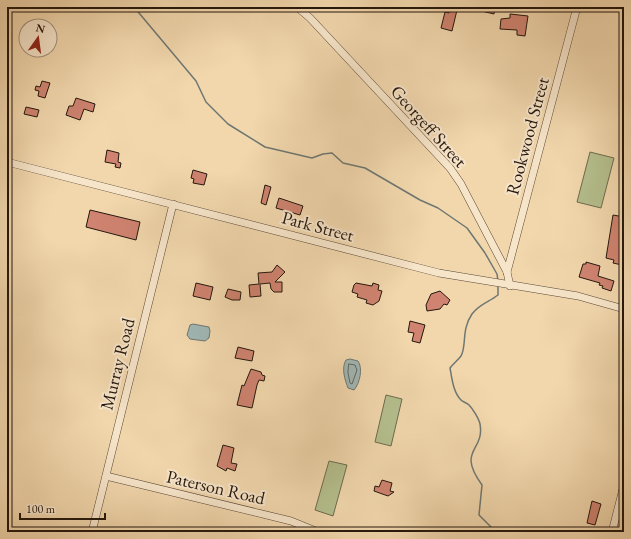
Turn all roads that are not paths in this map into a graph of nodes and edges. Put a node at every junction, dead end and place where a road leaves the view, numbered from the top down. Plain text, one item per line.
1 (296, 7) edge
2 (577, 7) edge
3 (7, 162) edge
4 (173, 204) junction
5 (507, 272) junction
6 (510, 286) junction
7 (624, 309) edge
8 (106, 476) junction
9 (624, 485) edge
10 (92, 532) edge
11 (318, 532) edge
12 (612, 532) edge

1 - 5 street, Georgeff Street
2 - 5 street, Rookwood Street
3 - 4 street, Park Street
4 - 6 street, Park Street
4 - 8 street, Murray Road
5 - 6 street, Georgeff Street
6 - 7 street, Park Street
8 - 10 street, Murray Road
8 - 11 street, Paterson Road
9 - 12 street

